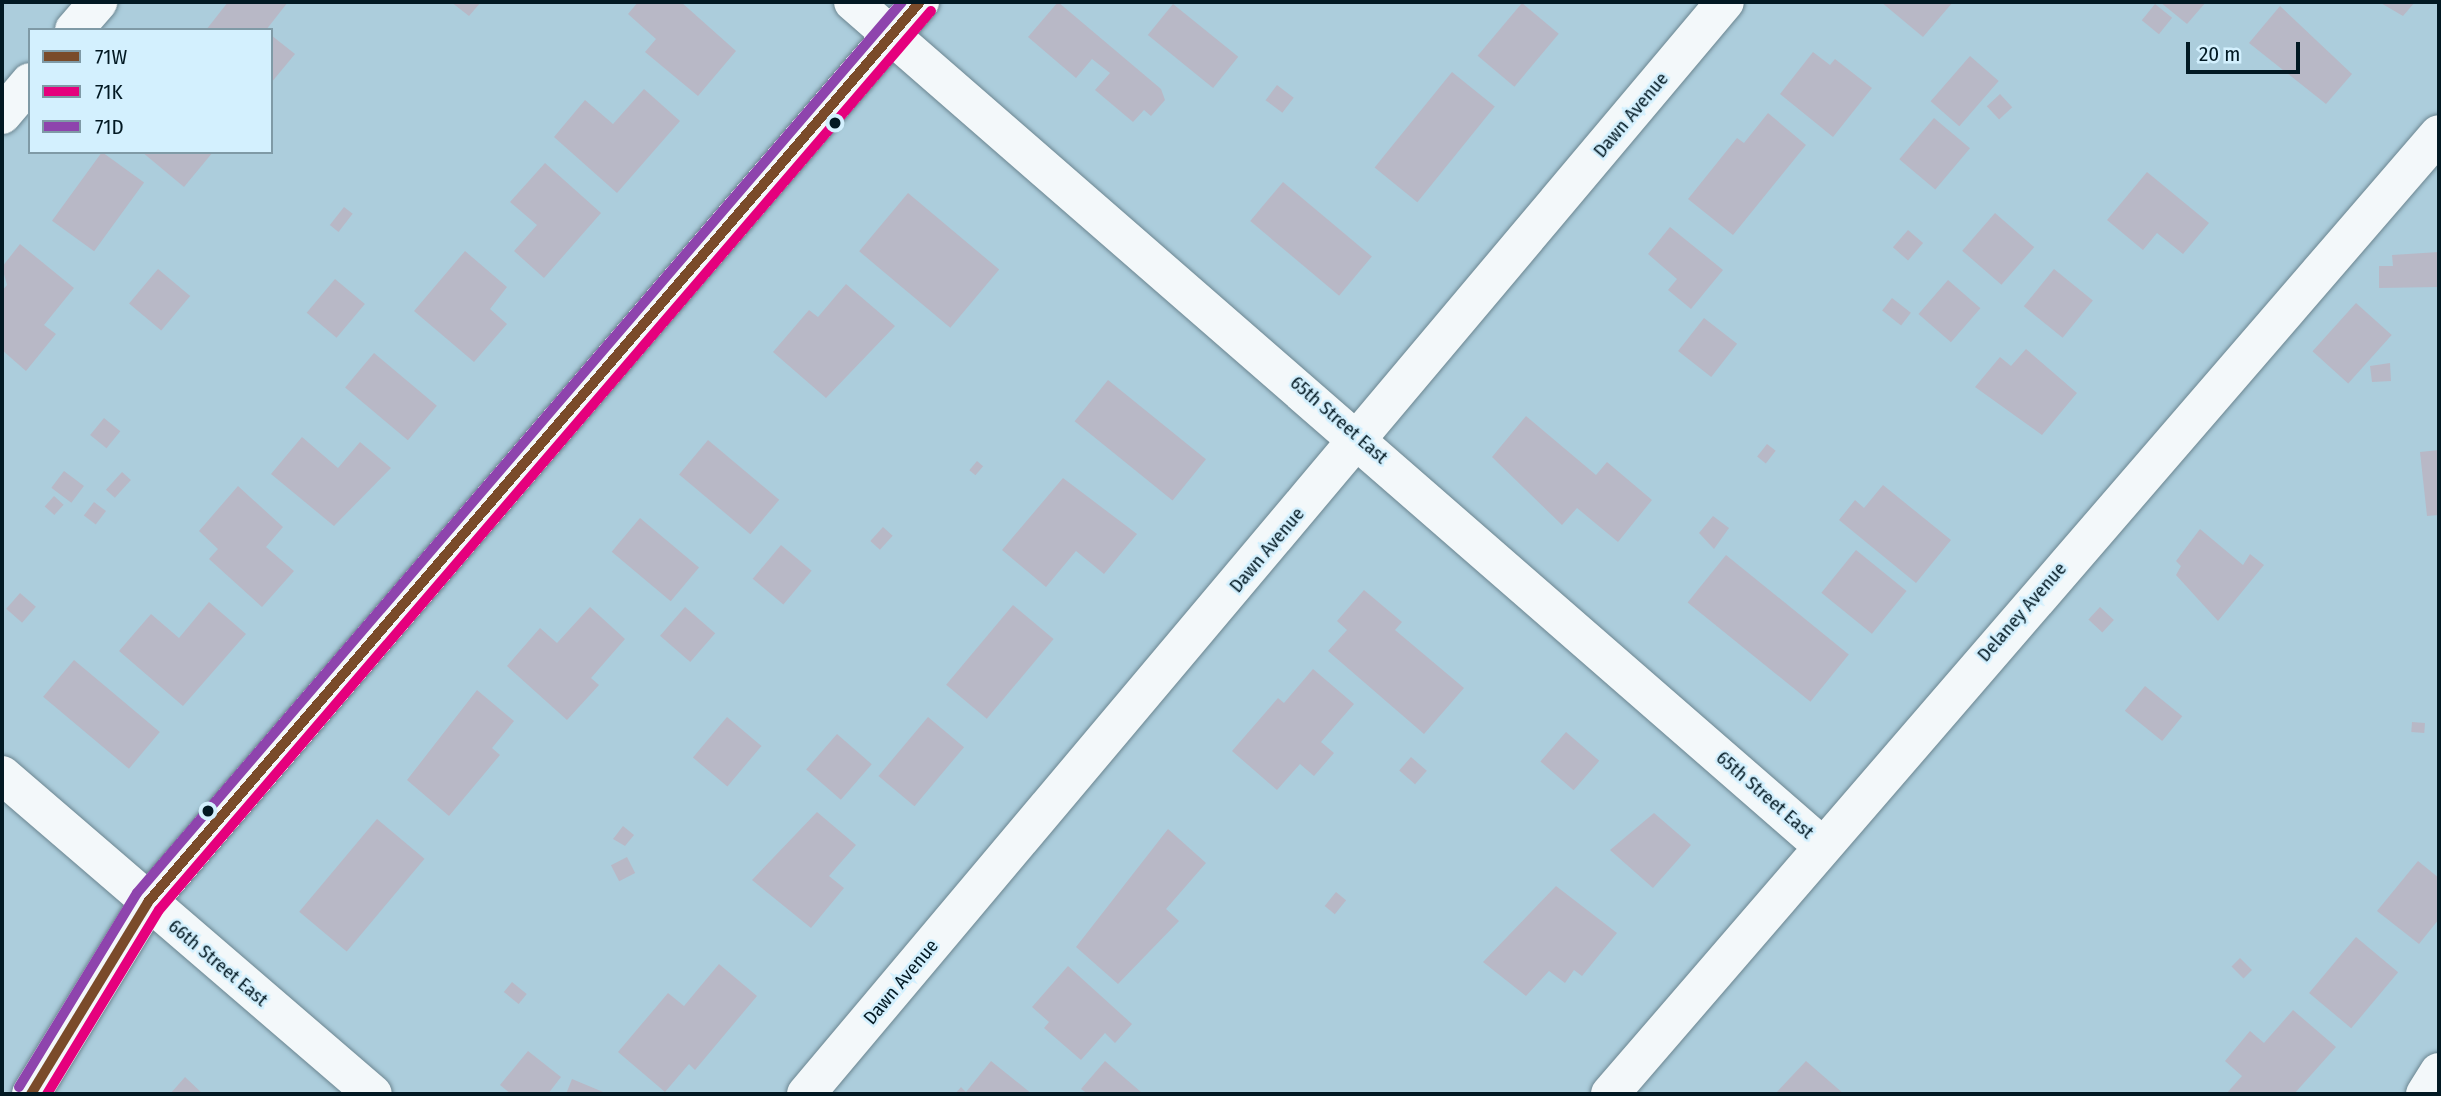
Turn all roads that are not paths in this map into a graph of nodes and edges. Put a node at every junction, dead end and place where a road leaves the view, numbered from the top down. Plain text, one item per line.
1 (98, 2) edge
2 (853, 2) edge
3 (920, 2) edge
4 (1725, 2) edge
5 (76, 28) edge
6 (892, 35) junction
7 (28, 84) edge
8 (2, 115) edge
9 (2439, 134) edge
10 (1361, 439) junction
11 (2, 775) edge
12 (1820, 844) junction
13 (148, 902) junction
14 (2439, 1072) edge
15 (31, 1094) edge
16 (373, 1094) edge
17 (806, 1094) edge
18 (1610, 1094) edge
19 (2425, 1094) edge

1 - 5 street
2 - 6 street, 65th Street East
3 - 6 street
4 - 10 street, Dawn Avenue
6 - 10 street, 65th Street East
6 - 13 street
7 - 8 street
9 - 12 street, Delaney Avenue
10 - 12 street, 65th Street East
10 - 17 street, Dawn Avenue
11 - 13 street, 66th Street East
12 - 18 street, Delaney Avenue
13 - 15 street
13 - 16 street, 66th Street East
14 - 19 street

